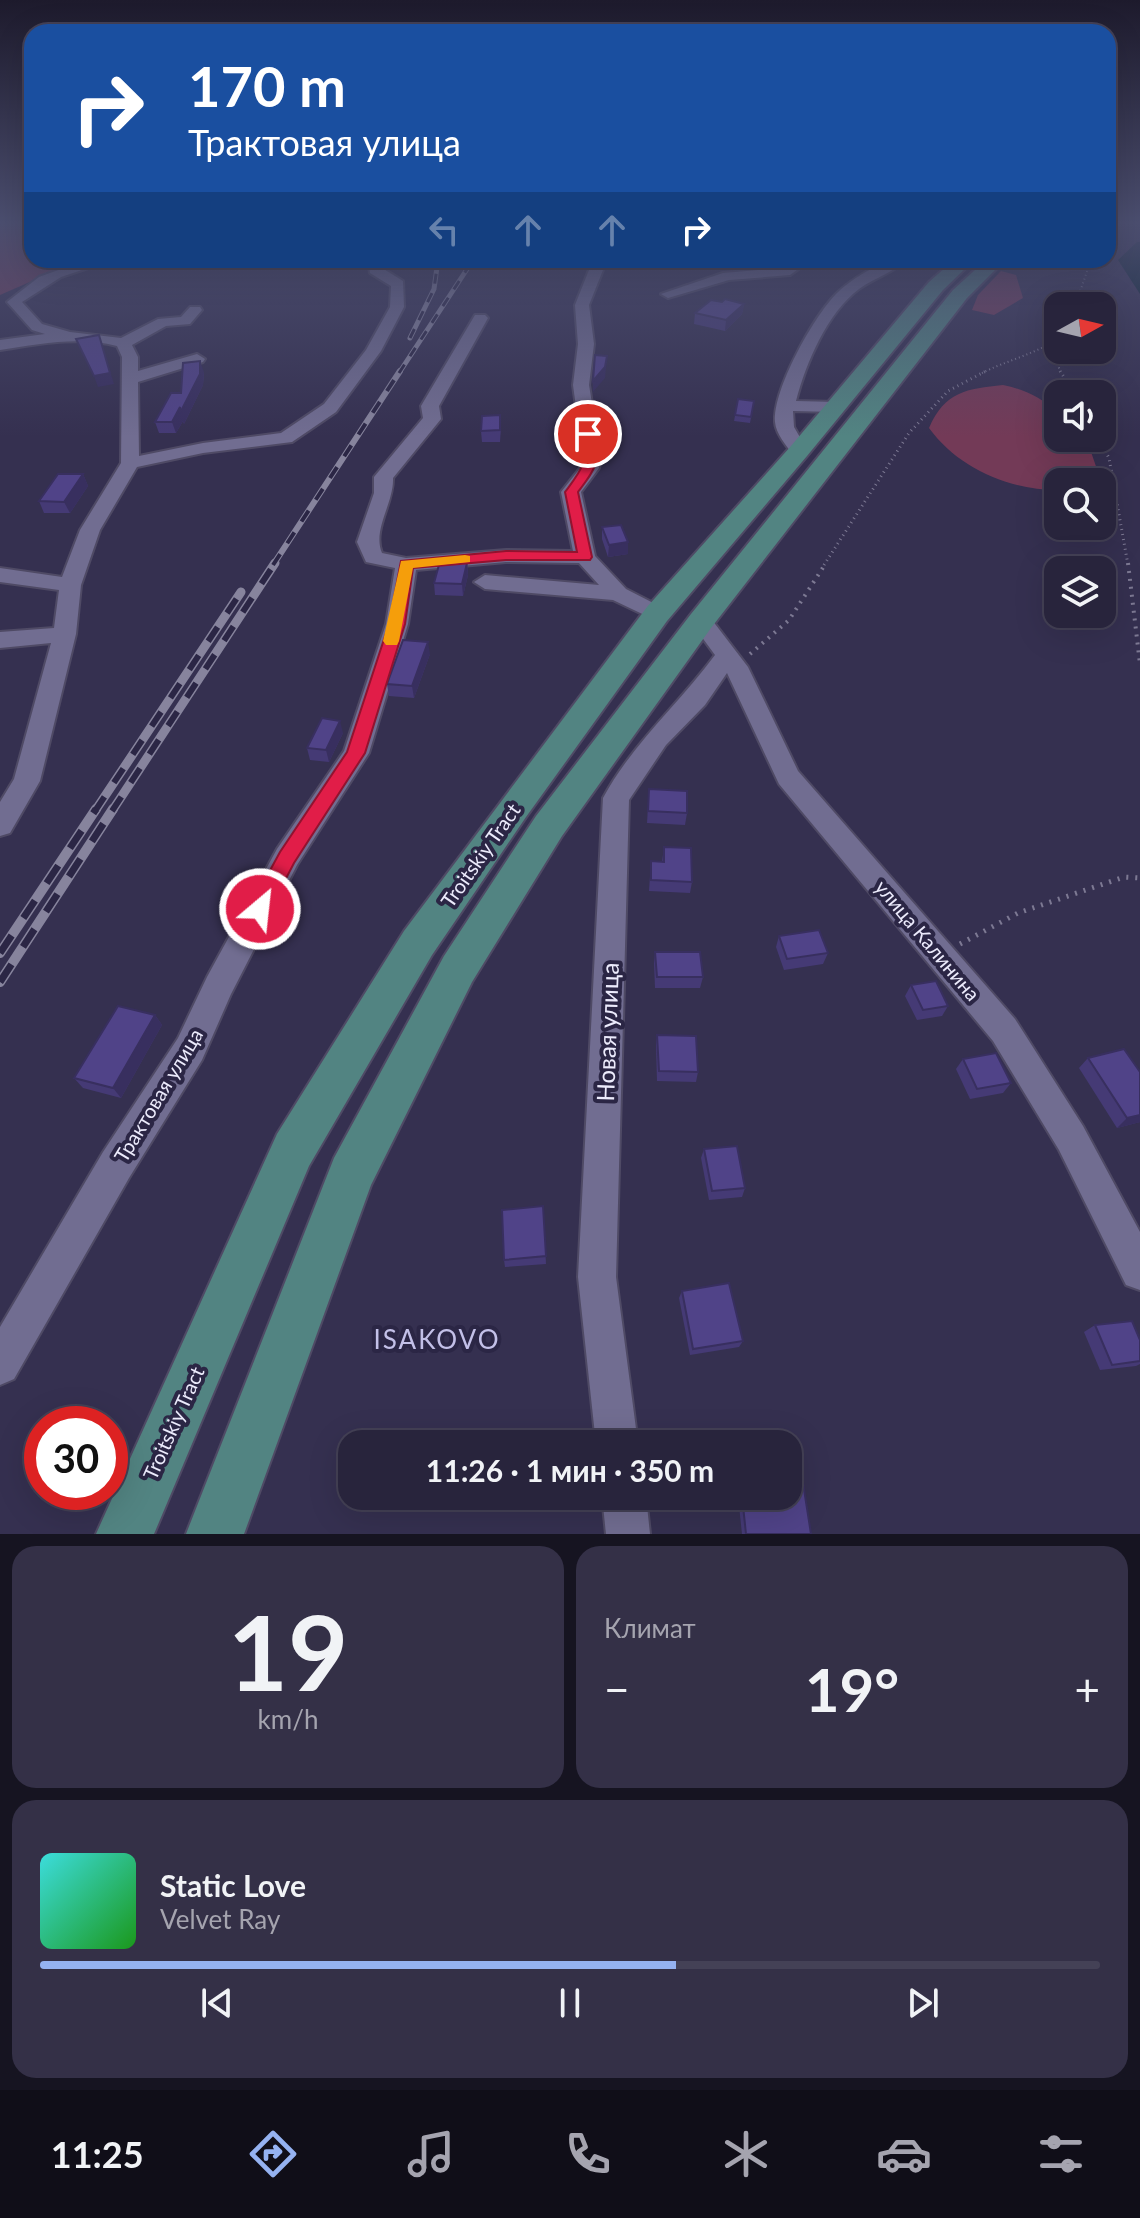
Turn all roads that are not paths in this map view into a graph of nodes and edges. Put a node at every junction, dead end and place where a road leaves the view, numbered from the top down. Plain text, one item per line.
1 (22, 294) edge
2 (398, 294) edge
3 (587, 294) edge
4 (846, 294) edge
5 (930, 294) edge
6 (960, 294) edge
7 (195, 310) dead end
8 (480, 318) dead end
9 (69, 336) junction
10 (123, 343) junction
11 (0, 345) edge
12 (197, 359) edge
13 (130, 379) junction
14 (785, 406) junction
15 (836, 407) junction
16 (799, 451) junction
17 (130, 463) junction
18 (585, 557) junction
19 (406, 564) junction
20 (0, 575) edge
21 (485, 582) dead end
22 (70, 585) junction
23 (618, 594) junction
24 (657, 614) junction
25 (701, 621) junction
26 (65, 634) junction
27 (0, 640) edge
28 (731, 662) junction
29 (0, 825) edge
30 (1140, 1271) edge
31 (0, 1365) edge
32 (615, 1430) edge
33 (625, 1510) edge
34 (125, 1534) edge
35 (215, 1534) edge
36 (628, 1534) edge

1 - 9 street
2 - 17 street
3 - 18 street
4 - 14 street
5 - 15 main road, Troitskiy Tract
6 - 25 main road, Troitskiy Tract
7 - 10 street
8 - 19 street
9 - 10 street
9 - 11 street
10 - 13 street
12 - 13 street
13 - 17 street
14 - 15 street
14 - 16 street
15 - 16 main road, Troitskiy Tract
16 - 24 main road, Troitskiy Tract
17 - 22 street
18 - 19 street
18 - 23 street
19 - 31 street, Трактовая улица
20 - 22 street
21 - 23 street
22 - 26 street
23 - 24 street
24 - 34 main road, Troitskiy Tract
25 - 28 street, улица Калинина
25 - 35 main road, Troitskiy Tract
26 - 27 street
26 - 29 street
28 - 30 street, улица Калинина
28 - 32 street, Новая улица
33 - 36 street

